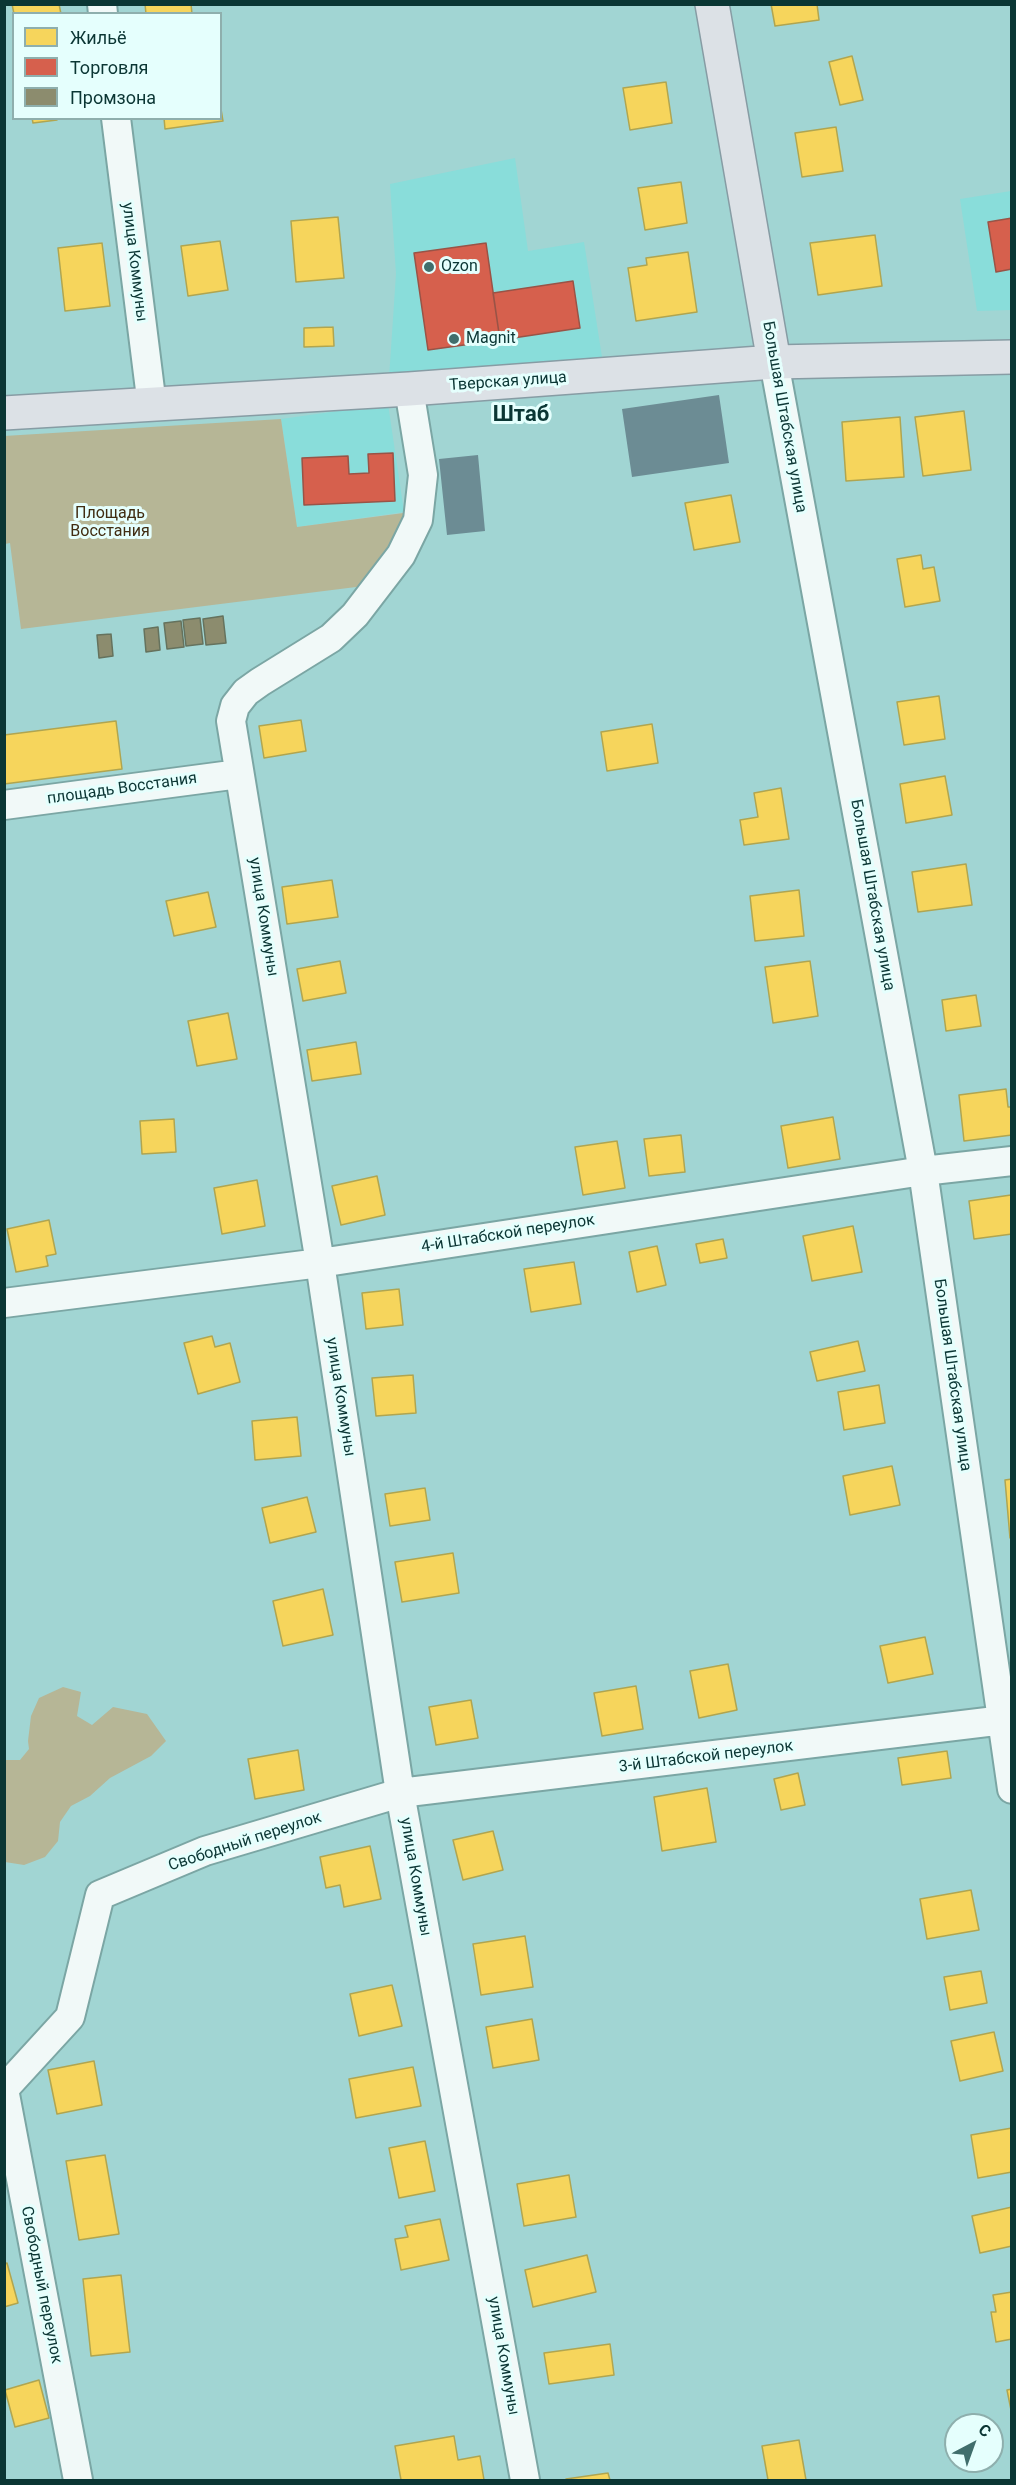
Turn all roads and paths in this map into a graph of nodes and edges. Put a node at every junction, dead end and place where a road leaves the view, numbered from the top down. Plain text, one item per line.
1 (712, 4) edge
2 (116, 120) edge
3 (1011, 357) edge
4 (774, 362) junction
5 (409, 389) junction
6 (152, 406) junction
7 (4, 413) edge
8 (239, 774) junction
9 (4, 805) edge
10 (1011, 1161) edge
11 (923, 1171) junction
12 (320, 1263) junction
13 (4, 1303) edge
14 (1007, 1720) edge
15 (1011, 1790) edge
16 (400, 1793) junction
17 (4, 2089) edge
18 (78, 2481) edge
19 (525, 2481) edge

1 - 4 main road, Большая Штабская улица
2 - 6 street, улица Коммуны
3 - 4 main road, Тверская улица
4 - 5 main road, Тверская улица
4 - 11 street, Большая Штабская улица
5 - 6 main road, Тверская улица
5 - 8 street, улица Коммуны
6 - 7 main road, Тверская улица
8 - 9 street, площадь Восстания
8 - 12 street, улица Коммуны
10 - 11 street, 4-й Штабской переулок
11 - 12 street, 4-й Штабской переулок
11 - 14 street, Большая Штабская улица
12 - 13 street, 4-й Штабской переулок
12 - 16 street, улица Коммуны
14 - 15 street, Большая Штабская улица
14 - 16 street, 3-й Штабской переулок
16 - 17 street, Свободный переулок
16 - 19 street, улица Коммуны
17 - 18 street, Свободный переулок

